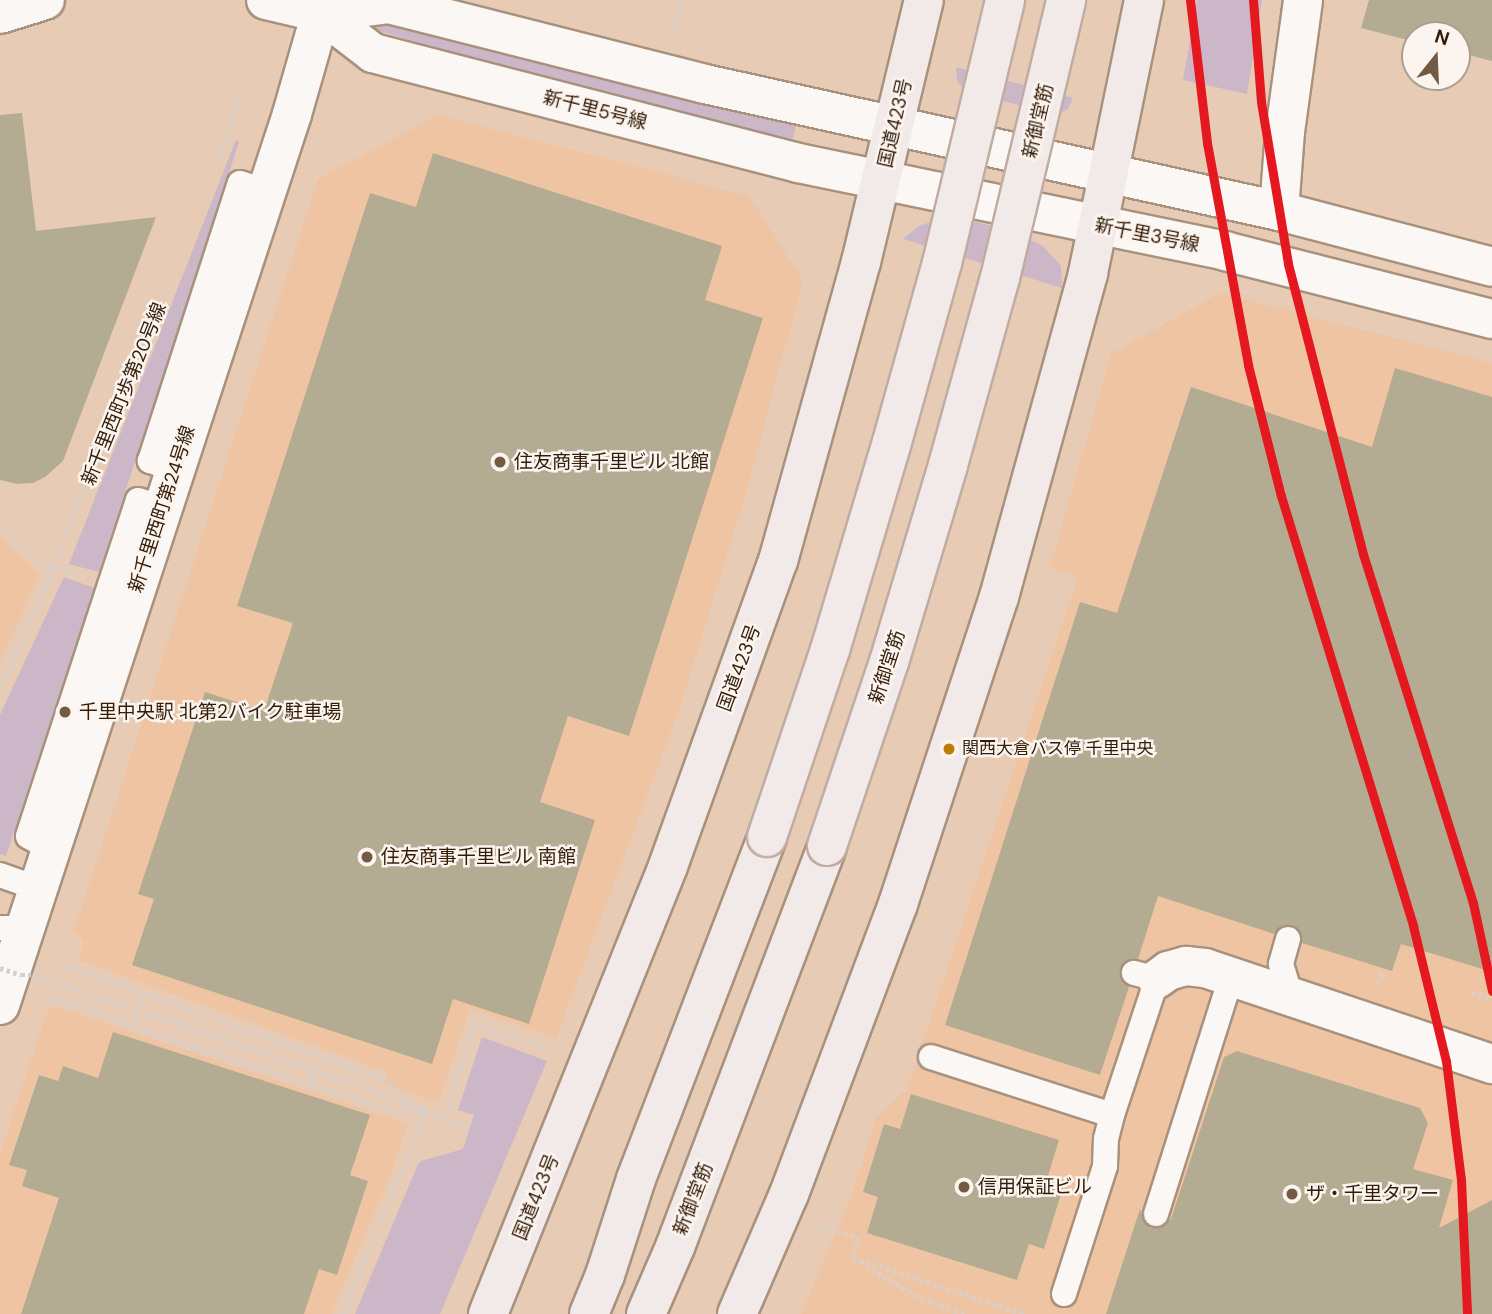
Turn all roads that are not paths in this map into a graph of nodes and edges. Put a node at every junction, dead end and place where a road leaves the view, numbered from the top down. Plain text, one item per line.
1 (45, 0) edge
2 (266, 0) edge
3 (925, 0) edge
4 (1005, 0) edge
5 (1066, 0) edge
6 (1144, 0) edge
7 (1303, 0) edge
8 (321, 13) junction
9 (0, 14) edge
10 (894, 125) junction
11 (1107, 173) junction
12 (882, 180) junction
13 (1279, 211) junction
14 (1097, 226) junction
15 (1492, 267) edge
16 (1492, 319) edge
17 (0, 874) edge
18 (39, 889) junction
19 (12, 928) edge
20 (1288, 939) dead end
21 (1145, 976) joint
22 (1231, 977) junction
23 (1290, 994) junction
24 (17, 998) edge
25 (931, 1057) dead end
26 (1492, 1064) edge
27 (1112, 1115) junction
28 (636, 1178) junction
29 (1156, 1214) dead end
30 (675, 1247) junction
31 (1064, 1294) dead end
32 (488, 1314) edge
33 (565, 1314) edge
34 (589, 1314) edge
35 (646, 1314) edge
36 (656, 1314) edge
37 (737, 1314) edge

1 - 9 street
2 - 8 street, 新千里5号線
3 - 10 highway, 国道423号
4 - 28 highway, bridge
5 - 30 highway, 新御堂筋, bridge
6 - 11 highway
7 - 13 street
8 - 10 street, 新千里5号線
8 - 12 street, 新千里5号線
8 - 18 street, 新千里西町第24号線
10 - 11 street
10 - 12 highway, 国道423号
11 - 13 street
11 - 14 highway
12 - 14 street, 新千里3号線
12 - 32 highway, 国道423号
13 - 15 street
14 - 16 street, 新千里3号線
14 - 37 highway
17 - 18 lane
18 - 19 street, 新千里西町第24号線
19 - 24 street, 新千里西町第24号線
20 - 23 lane
21 - 22 street
21 - 27 lane
22 - 23 street
22 - 29 lane
23 - 26 street
25 - 27 lane
27 - 31 lane
28 - 33 highway
28 - 34 highway
30 - 35 highway, 新御堂筋
30 - 36 highway

